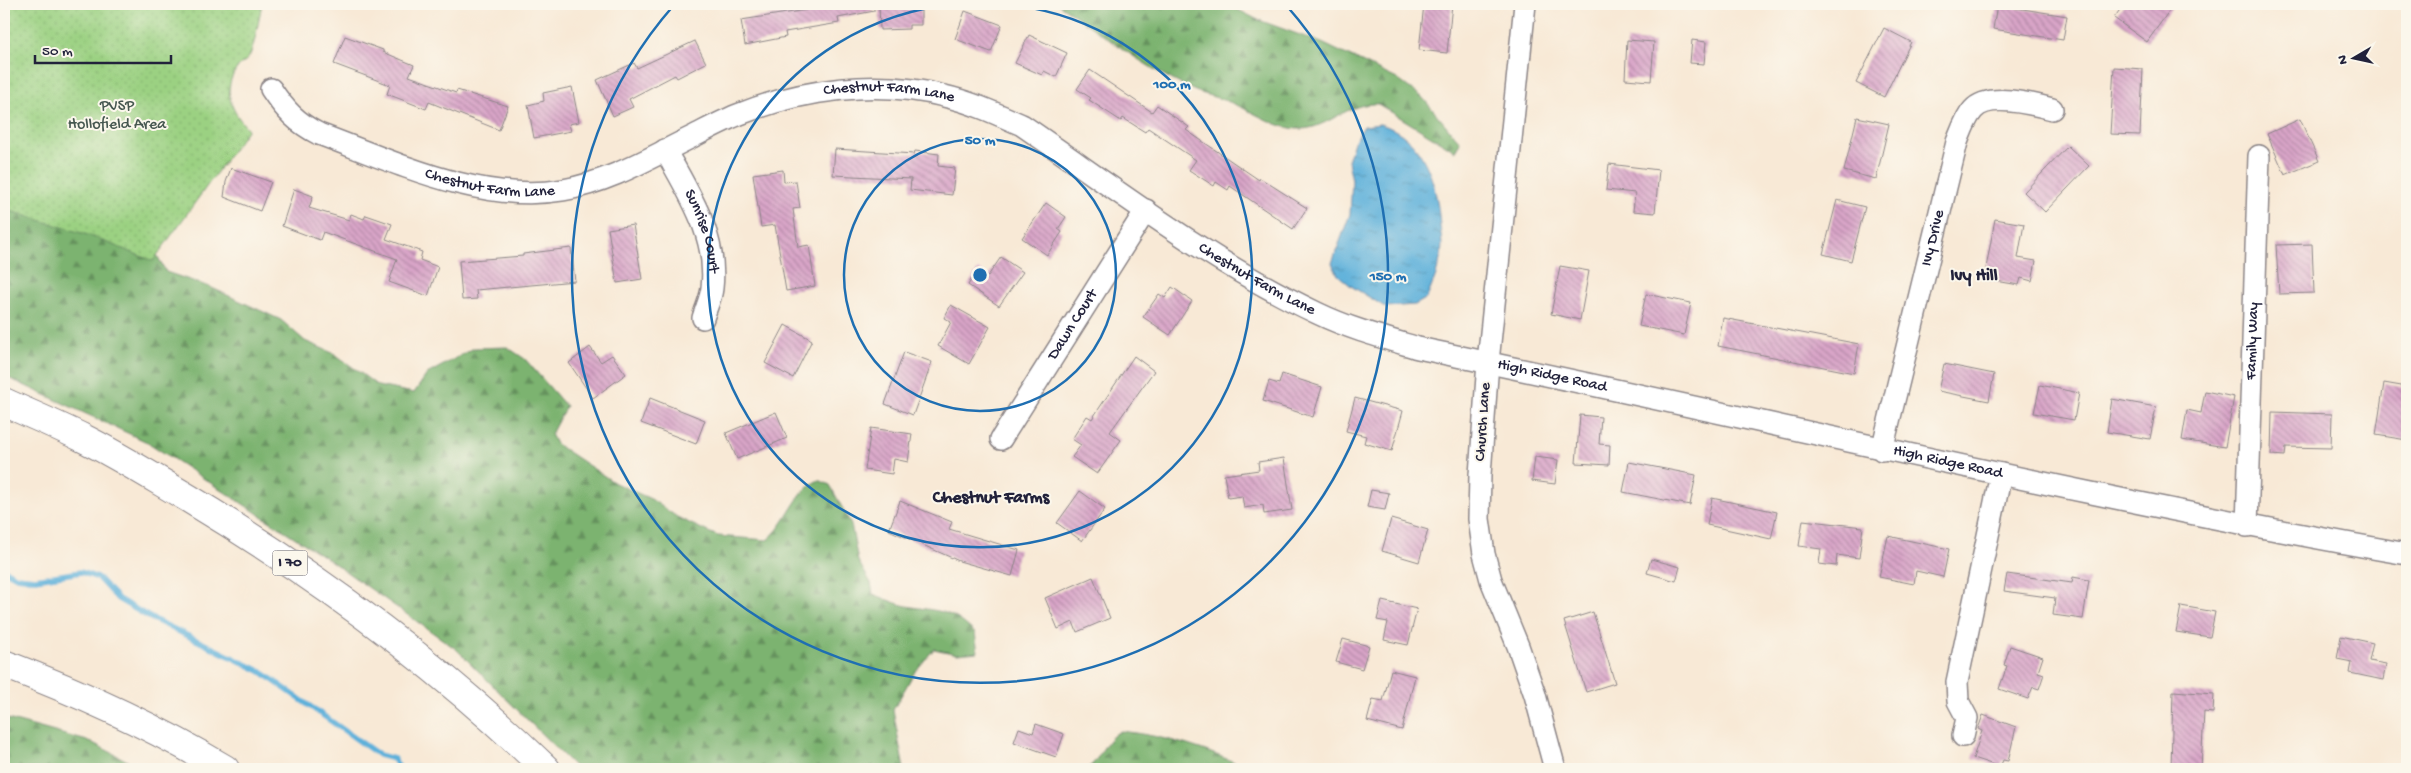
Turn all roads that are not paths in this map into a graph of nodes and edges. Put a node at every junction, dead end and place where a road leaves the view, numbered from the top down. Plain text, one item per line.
1 (1525, 4) edge
2 (270, 90) dead end
3 (2052, 109) dead end
4 (665, 150) junction
5 (2259, 156) dead end
6 (1146, 210) junction
7 (704, 318) dead end
8 (1488, 362) junction
9 (4, 402) edge
10 (1001, 439) dead end
11 (1882, 450) junction
12 (2001, 474) junction
13 (2247, 526) junction
14 (2407, 554) edge
15 (4, 664) edge
16 (1962, 736) dead end
17 (225, 769) edge
18 (546, 769) edge
19 (1555, 769) edge

1 - 8 street, Church Lane
2 - 4 street, Chestnut Farm Lane
3 - 11 street, Ivy Drive
4 - 6 street, Chestnut Farm Lane
4 - 7 street, Sunrise Court
5 - 13 street, Family Way
6 - 8 street, Chestnut Farm Lane
6 - 10 street, Dawn Court
8 - 11 street, High Ridge Road
8 - 19 street, Church Lane
9 - 18 highway, I 70
11 - 12 street, High Ridge Road
12 - 13 street, High Ridge Road
12 - 16 street
13 - 14 street, High Ridge Road
15 - 17 highway

